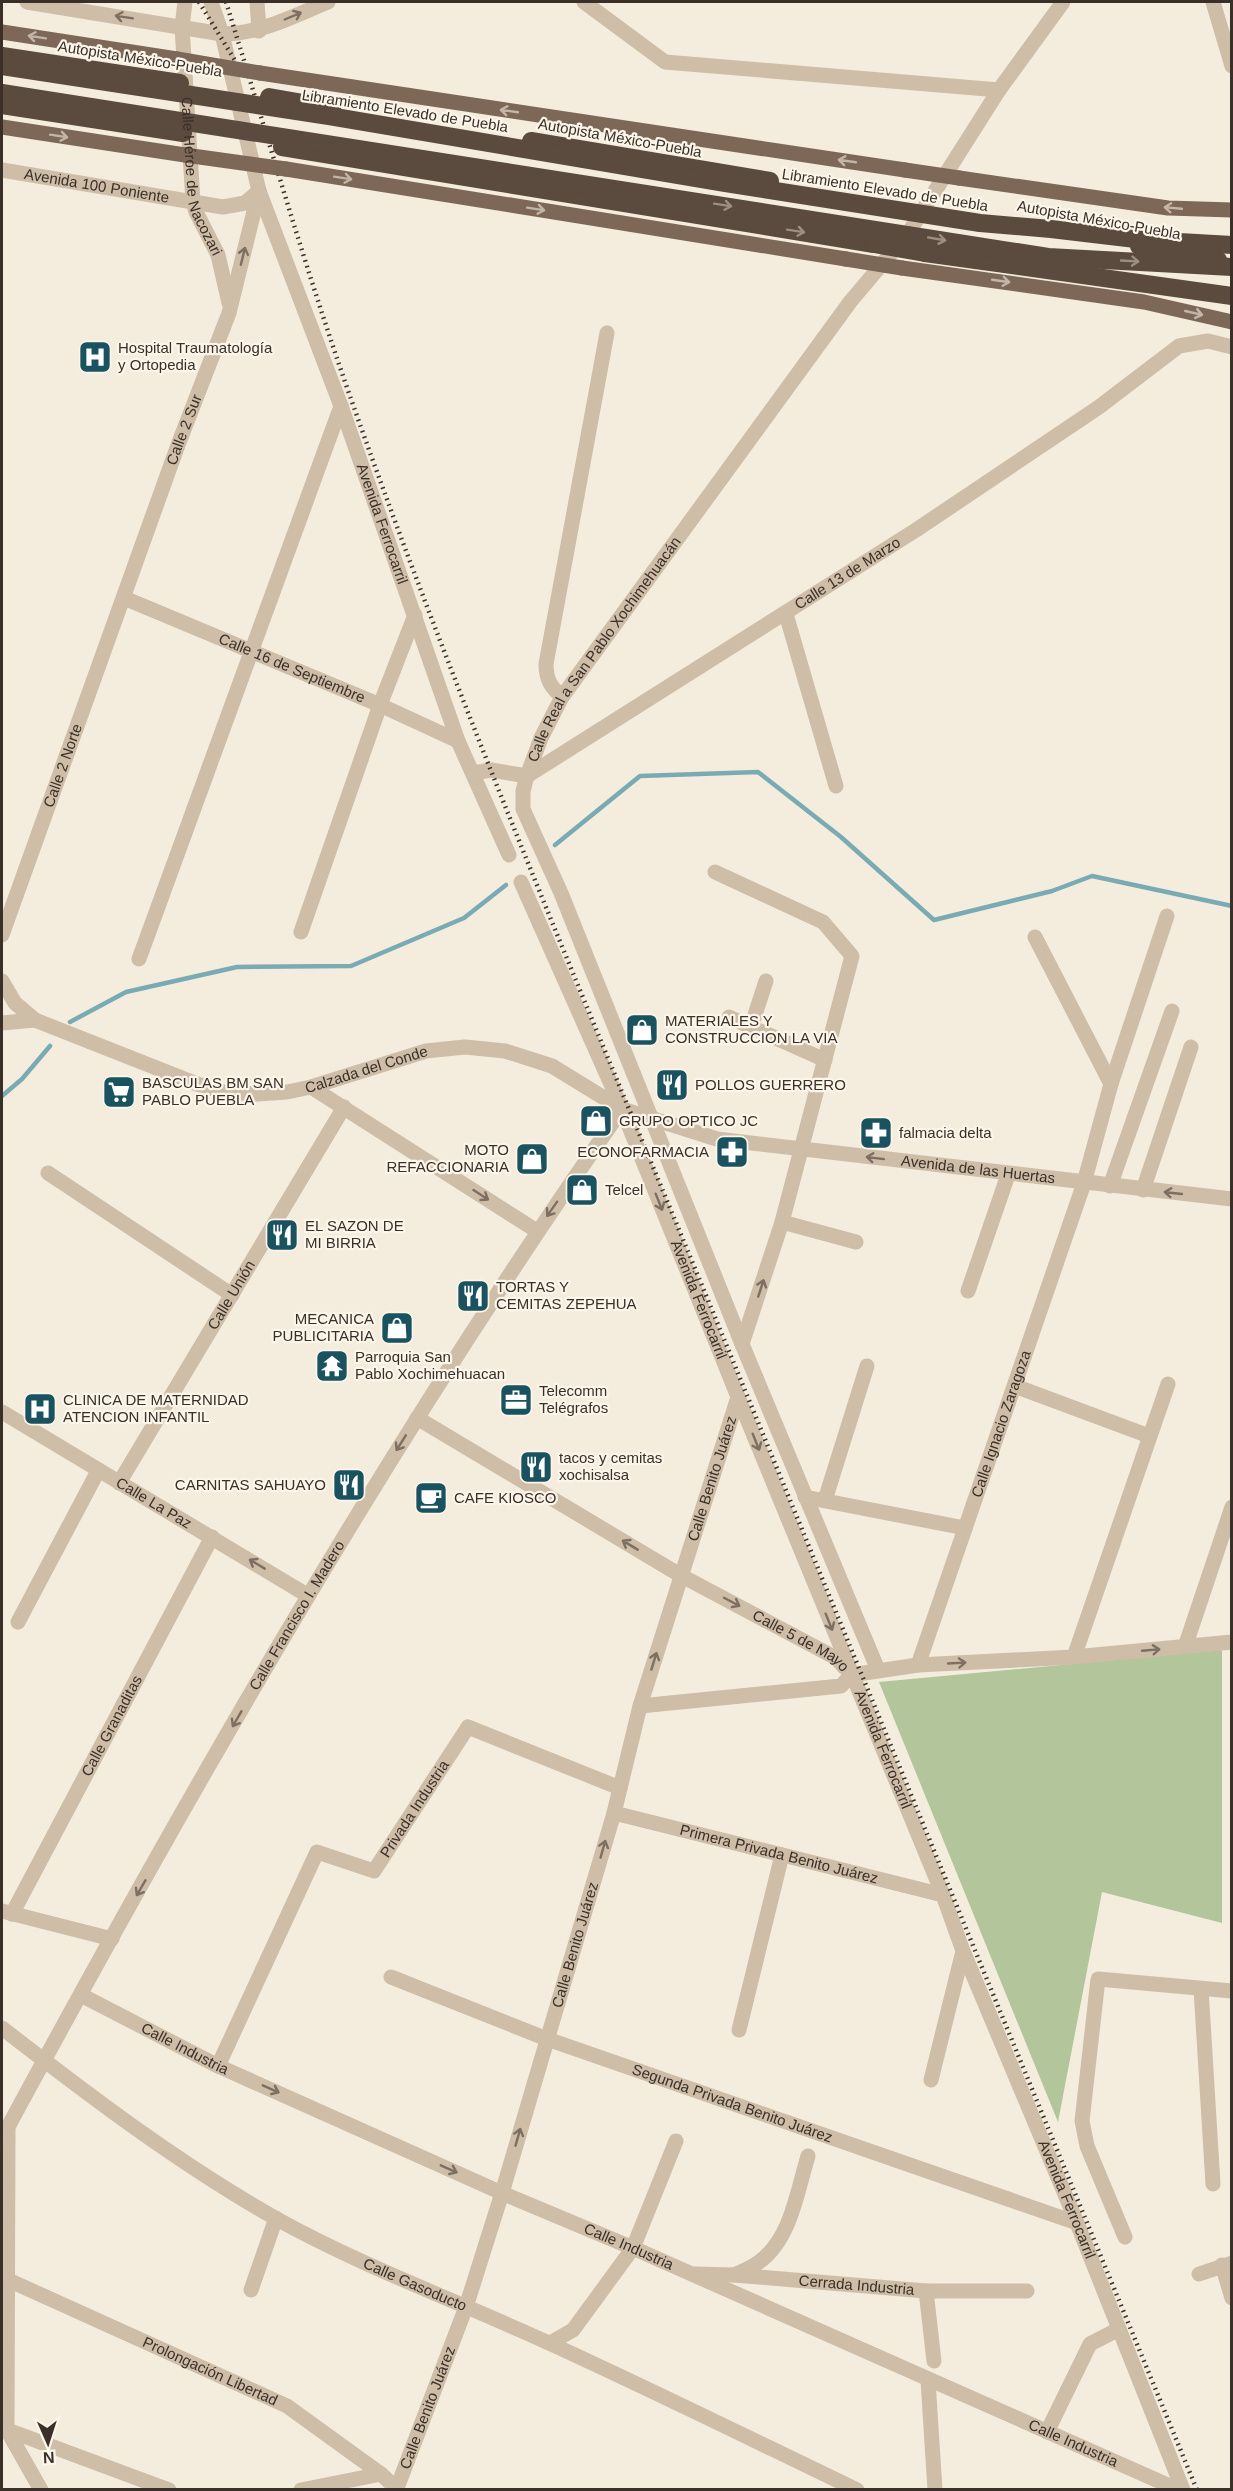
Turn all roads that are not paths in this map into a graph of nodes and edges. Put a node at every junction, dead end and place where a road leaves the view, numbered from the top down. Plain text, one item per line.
1 (27, 2) edge
2 (68, 2) edge
3 (185, 2) edge
4 (211, 2) edge
5 (256, 2) edge
6 (328, 2) edge
7 (586, 2) edge
8 (1063, 2) edge
9 (1213, 2) edge
10 (51, 6) junction
11 (182, 27) junction
12 (258, 31) junction
13 (2, 32) edge
14 (222, 33) junction
15 (2, 56) edge
16 (2, 66) edge
17 (1232, 66) edge
18 (999, 90) junction
19 (2, 93) edge
20 (2, 105) edge
21 (2, 127) edge
22 (2, 170) edge
23 (259, 191) junction
24 (193, 202) junction
25 (1232, 206) edge
26 (1206, 210) junction
27 (1232, 210) edge
28 (1232, 245) edge
29 (1232, 262) edge
30 (1232, 267) edge
31 (1232, 296) edge
32 (229, 313) junction
33 (1232, 322) edge
34 (607, 333) dead end
35 (1232, 347) edge
36 (341, 406) junction
37 (124, 598) junction
38 (786, 614) junction
39 (415, 615) junction
40 (252, 650) junction
41 (562, 697) junction
42 (380, 705) junction
43 (458, 741) junction
44 (473, 773) junction
45 (527, 776) junction
46 (836, 786) dead end
47 (509, 855) dead end
48 (716, 872) dead end
49 (521, 882) dead end
50 (1167, 916) dead end
51 (301, 932) dead end
52 (2, 935) edge
53 (1035, 937) dead end
54 (139, 959) dead end
55 (2, 981) edge
56 (766, 981) dead end
57 (1172, 1011) dead end
58 (729, 1017) dead end
59 (35, 1020) junction
60 (2, 1023) edge
61 (751, 1027) junction
62 (1191, 1047) dead end
63 (825, 1060) junction
64 (1112, 1084) junction
65 (311, 1087) junction
66 (344, 1107) junction
67 (622, 1109) junction
68 (652, 1119) junction
69 (802, 1148) junction
70 (48, 1173) dead end
71 (1008, 1175) junction
72 (1084, 1183) junction
73 (1110, 1186) junction
74 (1143, 1190) junction
75 (1232, 1199) edge
76 (782, 1222) junction
77 (537, 1230) junction
78 (856, 1242) dead end
79 (968, 1291) dead end
80 (231, 1295) junction
81 (742, 1344) junction
82 (867, 1366) dead end
83 (1168, 1384) dead end
84 (1015, 1386) junction
85 (738, 1397) junction
86 (2, 1412) edge
87 (417, 1418) junction
88 (1149, 1436) junction
89 (98, 1471) junction
90 (119, 1483) junction
91 (805, 1497) junction
92 (825, 1500) junction
93 (1232, 1507) edge
94 (964, 1528) junction
95 (212, 1537) junction
96 (680, 1575) junction
97 (307, 1594) junction
98 (18, 1622) dead end
99 (1232, 1642) edge
100 (1185, 1647) junction
101 (1074, 1658) junction
102 (918, 1665) junction
103 (878, 1670) junction
104 (851, 1675) junction
105 (640, 1706) junction
106 (620, 1788) junction
107 (614, 1813) junction
108 (782, 1855) junction
109 (943, 1895) junction
110 (7, 1913) edge
111 (112, 1939) junction
112 (963, 1951) junction
113 (391, 1977) dead end
114 (1201, 1989) junction
115 (1232, 1991) edge
116 (81, 1995) junction
117 (2, 2028) edge
118 (739, 2030) dead end
119 (547, 2039) junction
120 (45, 2061) junction
121 (218, 2066) junction
122 (931, 2080) dead end
123 (5, 2132) edge
124 (676, 2141) dead end
125 (808, 2157) dead end
126 (1213, 2184) dead end
127 (502, 2193) junction
128 (276, 2218) junction
129 (1077, 2223) junction
130 (1125, 2237) dead end
131 (633, 2248) junction
132 (1227, 2264) edge
133 (687, 2274) junction
134 (1199, 2274) dead end
135 (734, 2275) junction
136 (6, 2279) junction
137 (251, 2290) dead end
138 (926, 2291) junction
139 (1027, 2291) dead end
140 (1232, 2298) edge
141 (466, 2307) junction
142 (1119, 2329) junction
143 (550, 2343) junction
144 (934, 2361) dead end
145 (928, 2380) junction
146 (4, 2429) edge
147 (1047, 2432) junction
148 (381, 2474) junction
149 (398, 2489) edge
150 (41, 2490) edge
151 (169, 2490) edge
152 (301, 2490) edge
153 (857, 2490) edge
154 (936, 2490) edge
155 (1181, 2490) edge

1 - 10 street
2 - 10 street
3 - 11 street, Calle Héroe de Nacozari
4 - 14 street
5 - 12 street
12 -> 6 street
7 - 18 street
8 - 18 street, Calle Real a San Pablo Xochimehuacán
9 - 17 street
11 -> 10 street
11 - 14 street
11 - 24 street, Calle Héroe de Nacozari
12 - 14 street
26 -> 13 main road, bridge
14 - 23 street
15 - 29 highway, Autopista México-Puebla
16 - 28 highway, Libramiento Elevado de Puebla, bridge
18 - 41 street, Calle Real a San Pablo Xochimehuacán
19 -> 30 highway, bridge
20 -> 31 highway, bridge
21 -> 33 main road, bridge
22 - 24 street, Avenida 100 Poniente
23 - 24 street, Avenida 100 Poniente
32 -> 23 street, Calle 2 Sur
23 - 36 street, Avenida Ferrocarril
24 - 32 street, Calle Héroe de Nacozari
25 - 26 main road
26 - 27 main road
32 - 37 street, Calle 2 Sur
34 - 41 street
35 - 38 street, Calle 13 de Marzo
36 - 39 street, Avenida Ferrocarril
36 - 40 street
37 - 40 street, Calle 16 de Septiembre
37 - 52 street, Calle 2 Norte
38 - 45 street, Calle 13 de Marzo
38 - 46 street
39 - 42 street
39 - 43 street, Avenida Ferrocarril
40 - 42 street, Calle 16 de Septiembre
40 - 54 street
41 - 45 street, Calle Real a San Pablo Xochimehuacán
42 - 43 street, Calle 16 de Septiembre
42 - 51 street
43 - 44 street, Avenida Ferrocarril
44 - 45 street
44 - 47 street, Avenida Ferrocarril
45 - 68 street, Calle Real a San Pablo Xochimehuacán
48 - 63 street
49 - 67 street, Avenida Ferrocarril
50 - 64 street, Calle Ignacio Zaragoza
53 - 64 street
55 - 59 street
56 - 61 street
57 - 73 street
58 - 61 street
59 - 60 street, Calzada del Conde
59 - 65 street, Calzada del Conde
61 - 63 street
62 - 74 street
63 - 69 street
64 - 72 street, Calle Ignacio Zaragoza
65 - 66 street
65 - 67 street, Calzada del Conde
66 -> 77 street
66 - 80 street, Calle Unión
67 - 68 street, Avenida de las Huertas
67 -> 77 street, Calle Francisco I. Madero
67 -> 85 street, Avenida Ferrocarril
68 - 69 street, Avenida de las Huertas
68 - 81 street, Calle Real a San Pablo Xochimehuacán
71 -> 69 street, Avenida de las Huertas
69 - 76 street
70 - 80 street
71 - 72 street, Avenida de las Huertas
71 - 79 street
72 - 73 street, Avenida de las Huertas
72 - 84 street, Calle Ignacio Zaragoza
73 - 74 street, Avenida de las Huertas
75 -> 74 street, Avenida de las Huertas
76 - 78 street
81 -> 76 street
77 - 87 street, Calle Francisco I. Madero
80 - 90 street, Calle Unión
81 - 91 street, Calle Real a San Pablo Xochimehuacán
82 - 92 street
83 - 88 street
84 - 88 street
84 - 94 street, Calle Ignacio Zaragoza
85 - 96 street, Calle Benito Juárez
85 -> 104 street, Avenida Ferrocarril
86 - 89 street, Calle La Paz
96 -> 87 street, Calle 5 de Mayo
87 -> 97 street, Calle Francisco I. Madero
88 - 101 street
89 - 90 street, Calle La Paz
89 - 98 street
90 - 95 street, Calle La Paz
91 - 92 street
91 - 103 street, Calle Real a San Pablo Xochimehuacán
92 - 94 street
93 - 100 street
94 - 102 street, Calle Ignacio Zaragoza
97 -> 95 street, Calle La Paz
95 - 110 street, Calle Granaditas
96 -> 104 street, Calle 5 de Mayo
105 -> 96 street, Calle Benito Juárez
97 -> 111 street, Calle Francisco I. Madero
99 - 100 street, Calle 5 de Mayo
101 -> 100 street, Calle 5 de Mayo
102 -> 101 street, Calle 5 de Mayo
102 - 103 street, Calle 5 de Mayo
103 - 104 street, Calle 5 de Mayo
104 - 105 street
104 - 109 street, Avenida Ferrocarril
105 - 106 street, Calle Benito Juárez
106 - 107 street, Calle Benito Juárez
106 - 121 street, Privada Industria
107 - 108 street, Primera Privada Benito Juárez
119 -> 107 street, Calle Benito Juárez
108 - 109 street, Primera Privada Benito Juárez
108 - 118 street
109 - 112 street, Avenida Ferrocarril
110 - 111 street
111 - 116 street, Calle Francisco I. Madero
112 - 122 street
112 - 129 street, Avenida Ferrocarril
113 - 119 street, Segunda Privada Benito Juárez
114 - 115 street
114 - 126 street
114 - 130 street
116 - 120 street, Calle Francisco I. Madero
116 - 121 street, Calle Industria
117 - 120 street, Calle Gasoducto
127 -> 119 street, Calle Benito Juárez
119 - 129 street, Segunda Privada Benito Juárez
120 - 123 street, Calle Francisco I. Madero
120 - 128 street, Calle Gasoducto
121 -> 127 street, Calle Industria
123 - 136 street
124 - 131 street
125 - 135 street
127 - 131 street, Calle Industria
127 - 141 street, Calle Benito Juárez
128 - 137 street
128 - 141 street, Calle Gasoducto
129 - 142 street, Avenida Ferrocarril
131 - 133 street, Calle Industria
131 - 143 street
132 - 134 street
132 - 140 street
133 - 135 street, Cerrada Industria
133 - 145 street, Calle Industria
135 - 138 street, Cerrada Industria
136 - 146 street
136 - 148 street, Prolongación Libertad
138 - 139 street, Cerrada Industria
138 - 144 street
141 - 143 street, Calle Gasoducto
141 - 149 street, Calle Benito Juárez
142 - 147 street
142 - 155 street, Avenida Ferrocarril
143 - 153 street, Calle Gasoducto
145 - 147 street, Calle Industria
145 - 154 street
146 - 150 street
146 - 151 street
147 - 155 street, Calle Industria
148 - 149 street, Prolongación Libertad
148 - 152 street

